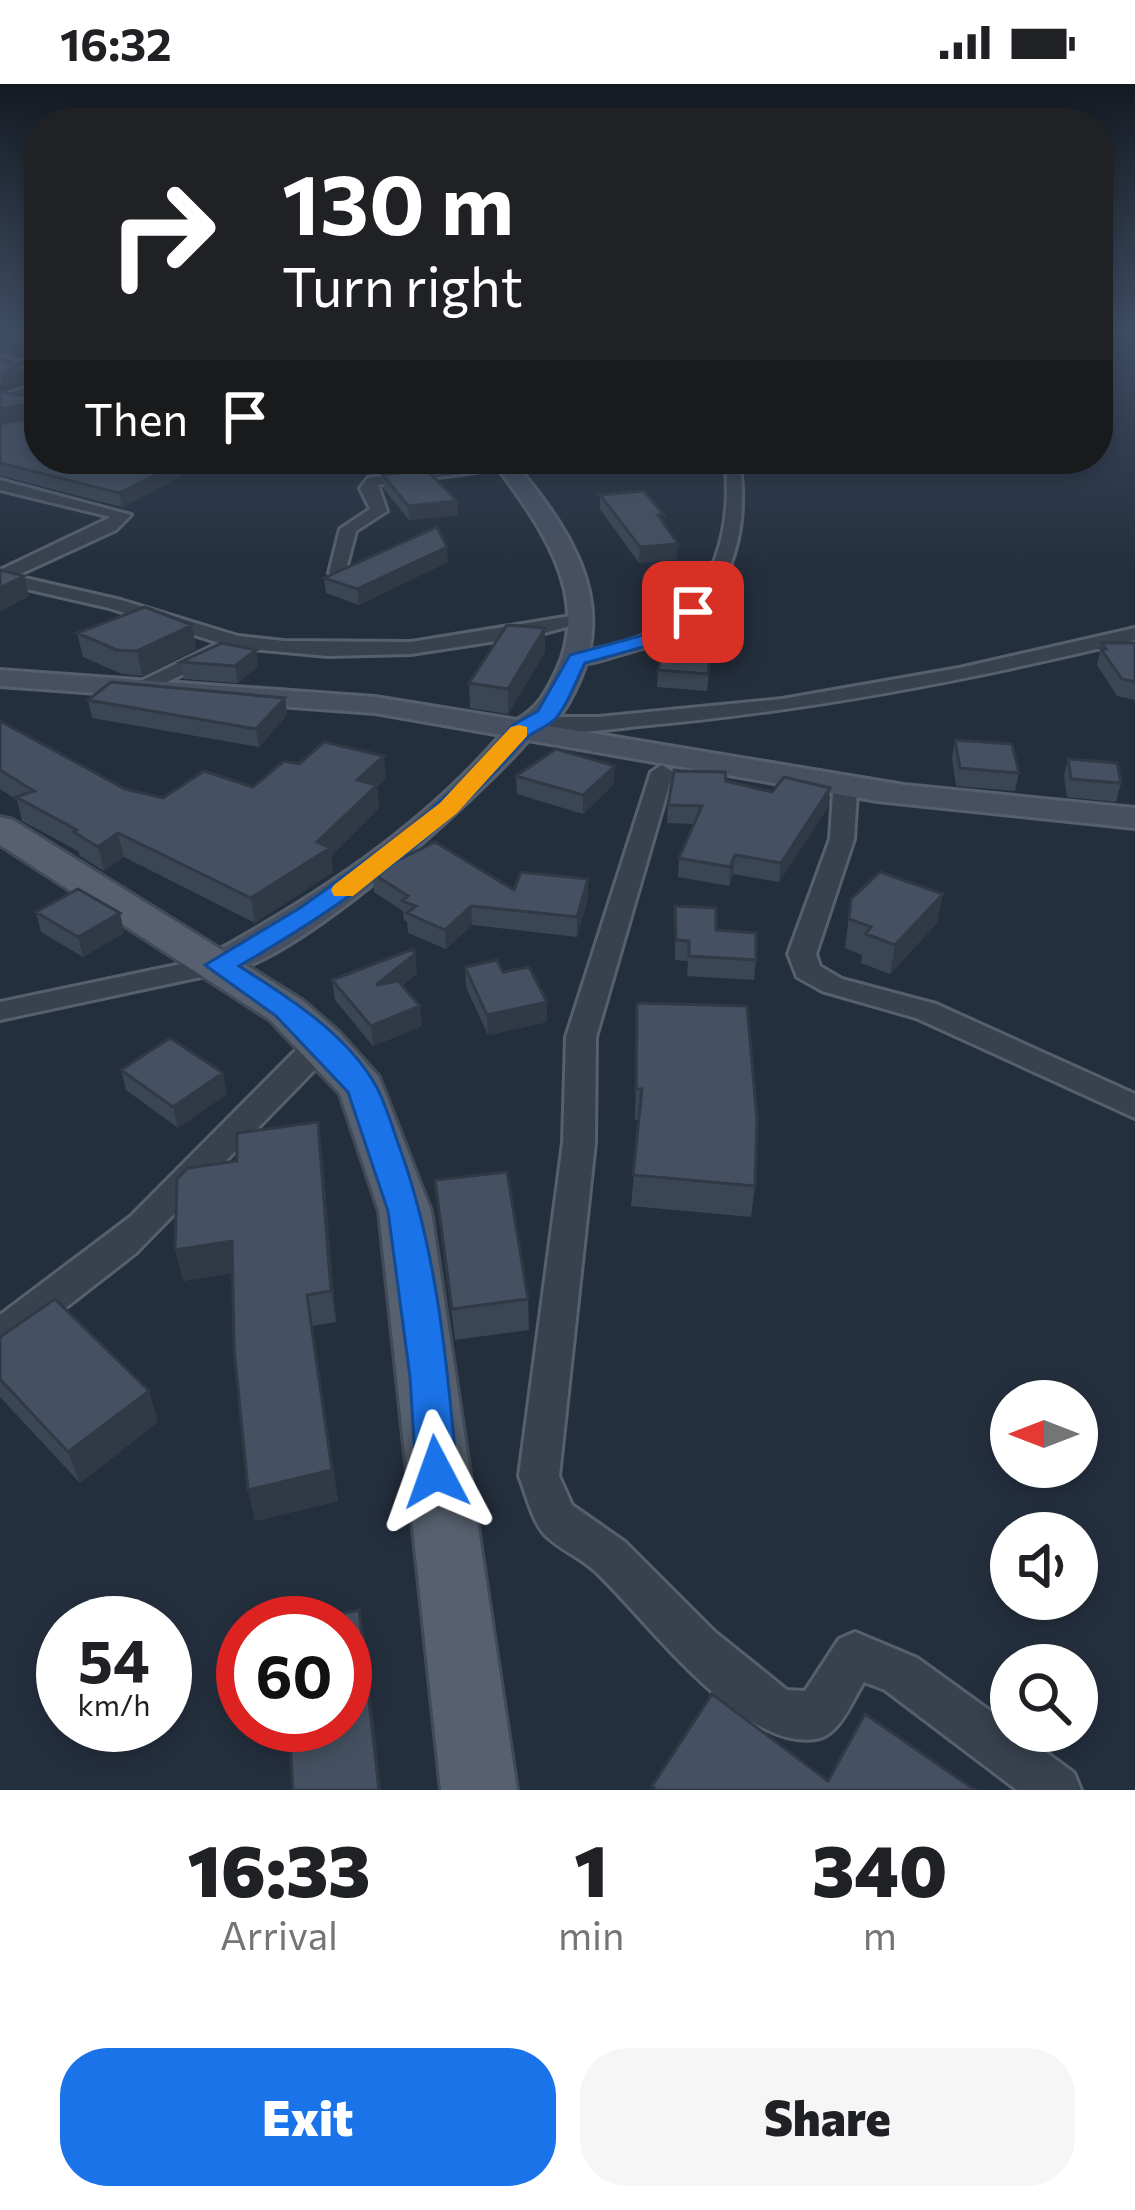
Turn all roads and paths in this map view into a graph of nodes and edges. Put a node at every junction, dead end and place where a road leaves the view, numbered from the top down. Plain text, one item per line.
1 (416, 474) edge
2 (514, 474) edge
3 (733, 474) edge
4 (0, 484) edge
5 (338, 573) edge
6 (0, 577) edge
7 (583, 620) junction
8 (1128, 638) edge
9 (236, 643) junction
10 (578, 659) junction
11 (0, 678) edge
12 (146, 686) junction
13 (527, 727) junction
14 (662, 772) junction
15 (845, 792) junction
16 (897, 793) junction
17 (1135, 818) edge
18 (0, 828) edge
19 (219, 965) junction
20 (0, 1011) edge
21 (323, 1043) junction
22 (1135, 1107) edge
23 (0, 1334) edge
24 (479, 1790) edge
25 (1057, 1790) edge

1 - 5 street
2 - 7 street
3 - 10 street
4 - 6 street
6 - 9 street
7 - 9 street
7 - 10 street
8 - 13 street
9 - 12 street
10 - 13 street
11 - 12 street
12 - 13 street
13 - 14 street
13 - 16 street
13 - 19 street
14 - 15 street
14 - 25 street
15 - 16 street
15 - 22 street
16 - 17 street
18 - 19 main road
19 - 20 street
19 - 21 main road
21 - 23 street
21 - 24 main road

